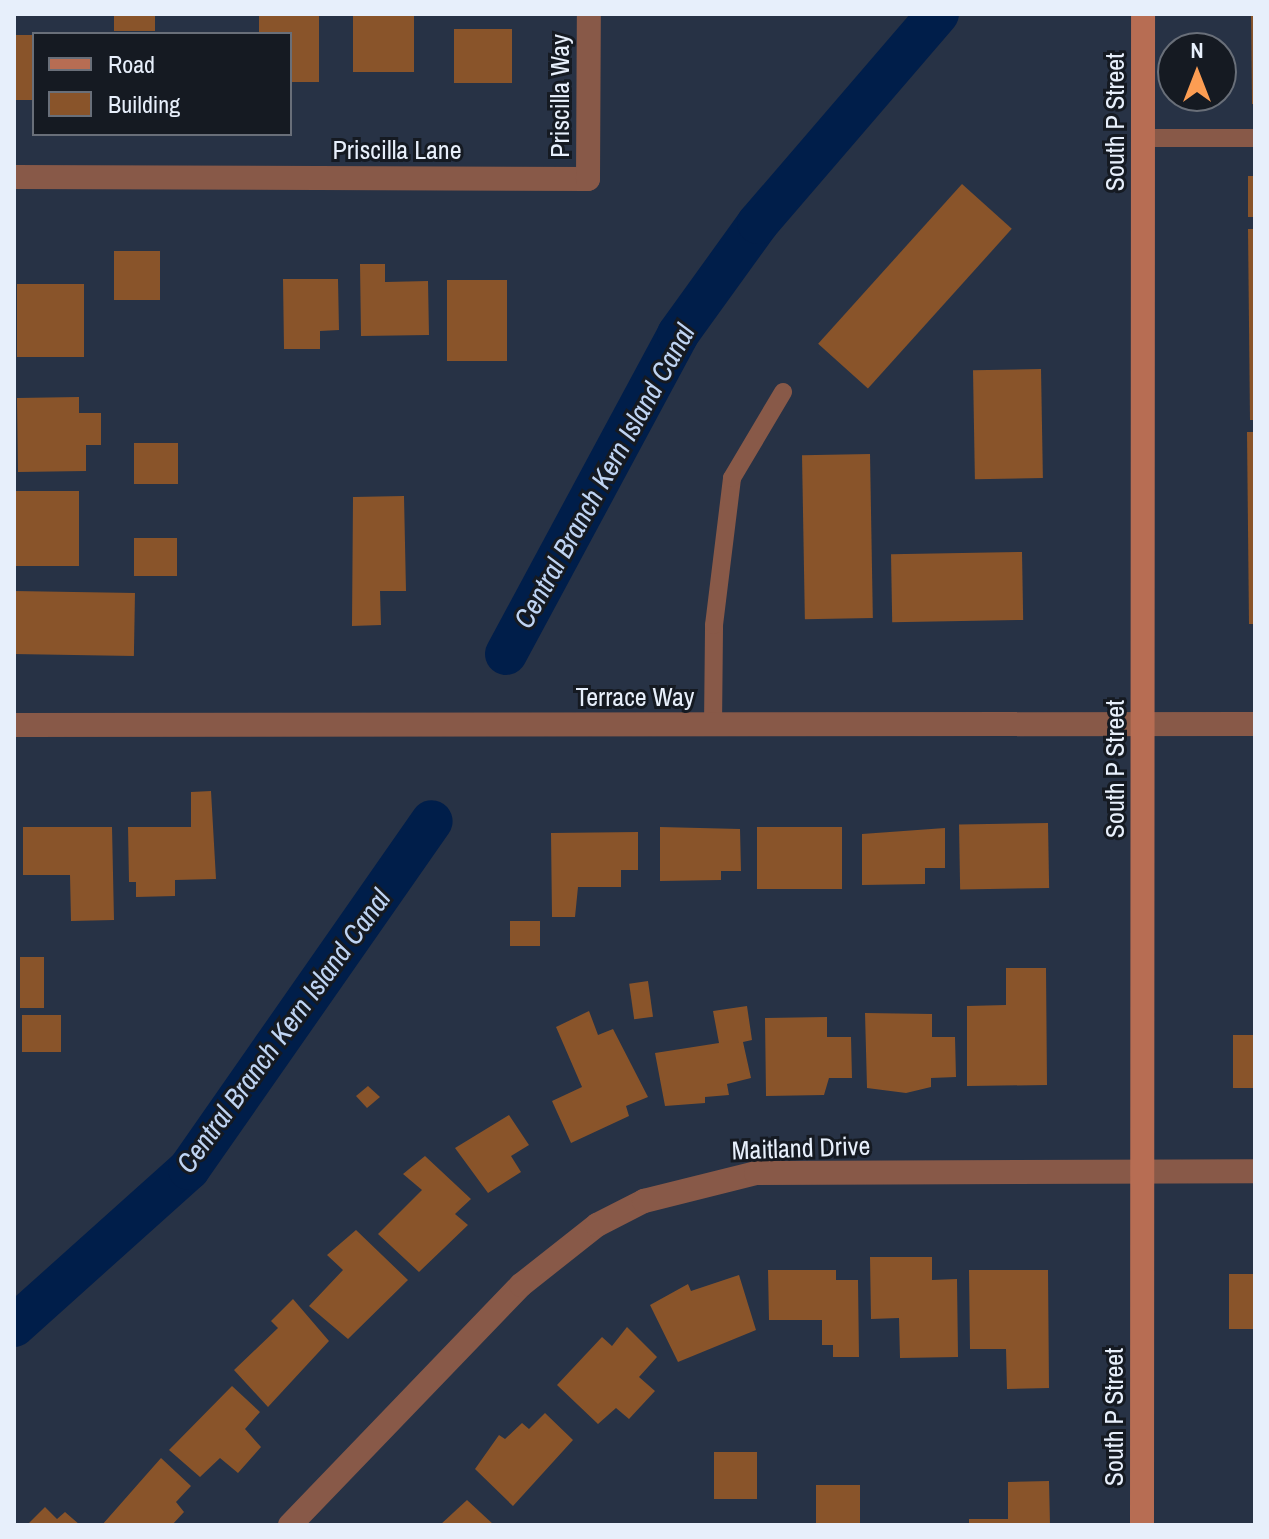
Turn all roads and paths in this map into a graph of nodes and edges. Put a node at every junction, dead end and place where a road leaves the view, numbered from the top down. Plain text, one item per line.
1 (589, 14) edge
2 (1143, 14) edge
3 (1143, 138) junction
4 (1255, 138) edge
5 (14, 177) edge
6 (588, 179) joint
7 (783, 392) dead end
8 (1255, 724) edge
9 (14, 725) edge
10 (713, 725) junction
11 (1144, 725) junction
12 (1255, 1171) edge
13 (1142, 1172) junction
14 (290, 1525) edge
15 (1142, 1525) edge

1 - 6 street, Priscilla Way
2 - 3 street, South P Street
3 - 4 lane
3 - 11 street, South P Street
5 - 6 street, Priscilla Lane
7 - 10 lane
8 - 11 street, Terrace Way
9 - 10 street, Terrace Way
10 - 11 street, Terrace Way
11 - 13 street, South P Street
12 - 13 street, Maitland Drive
13 - 14 street, Maitland Drive
13 - 15 street, South P Street

